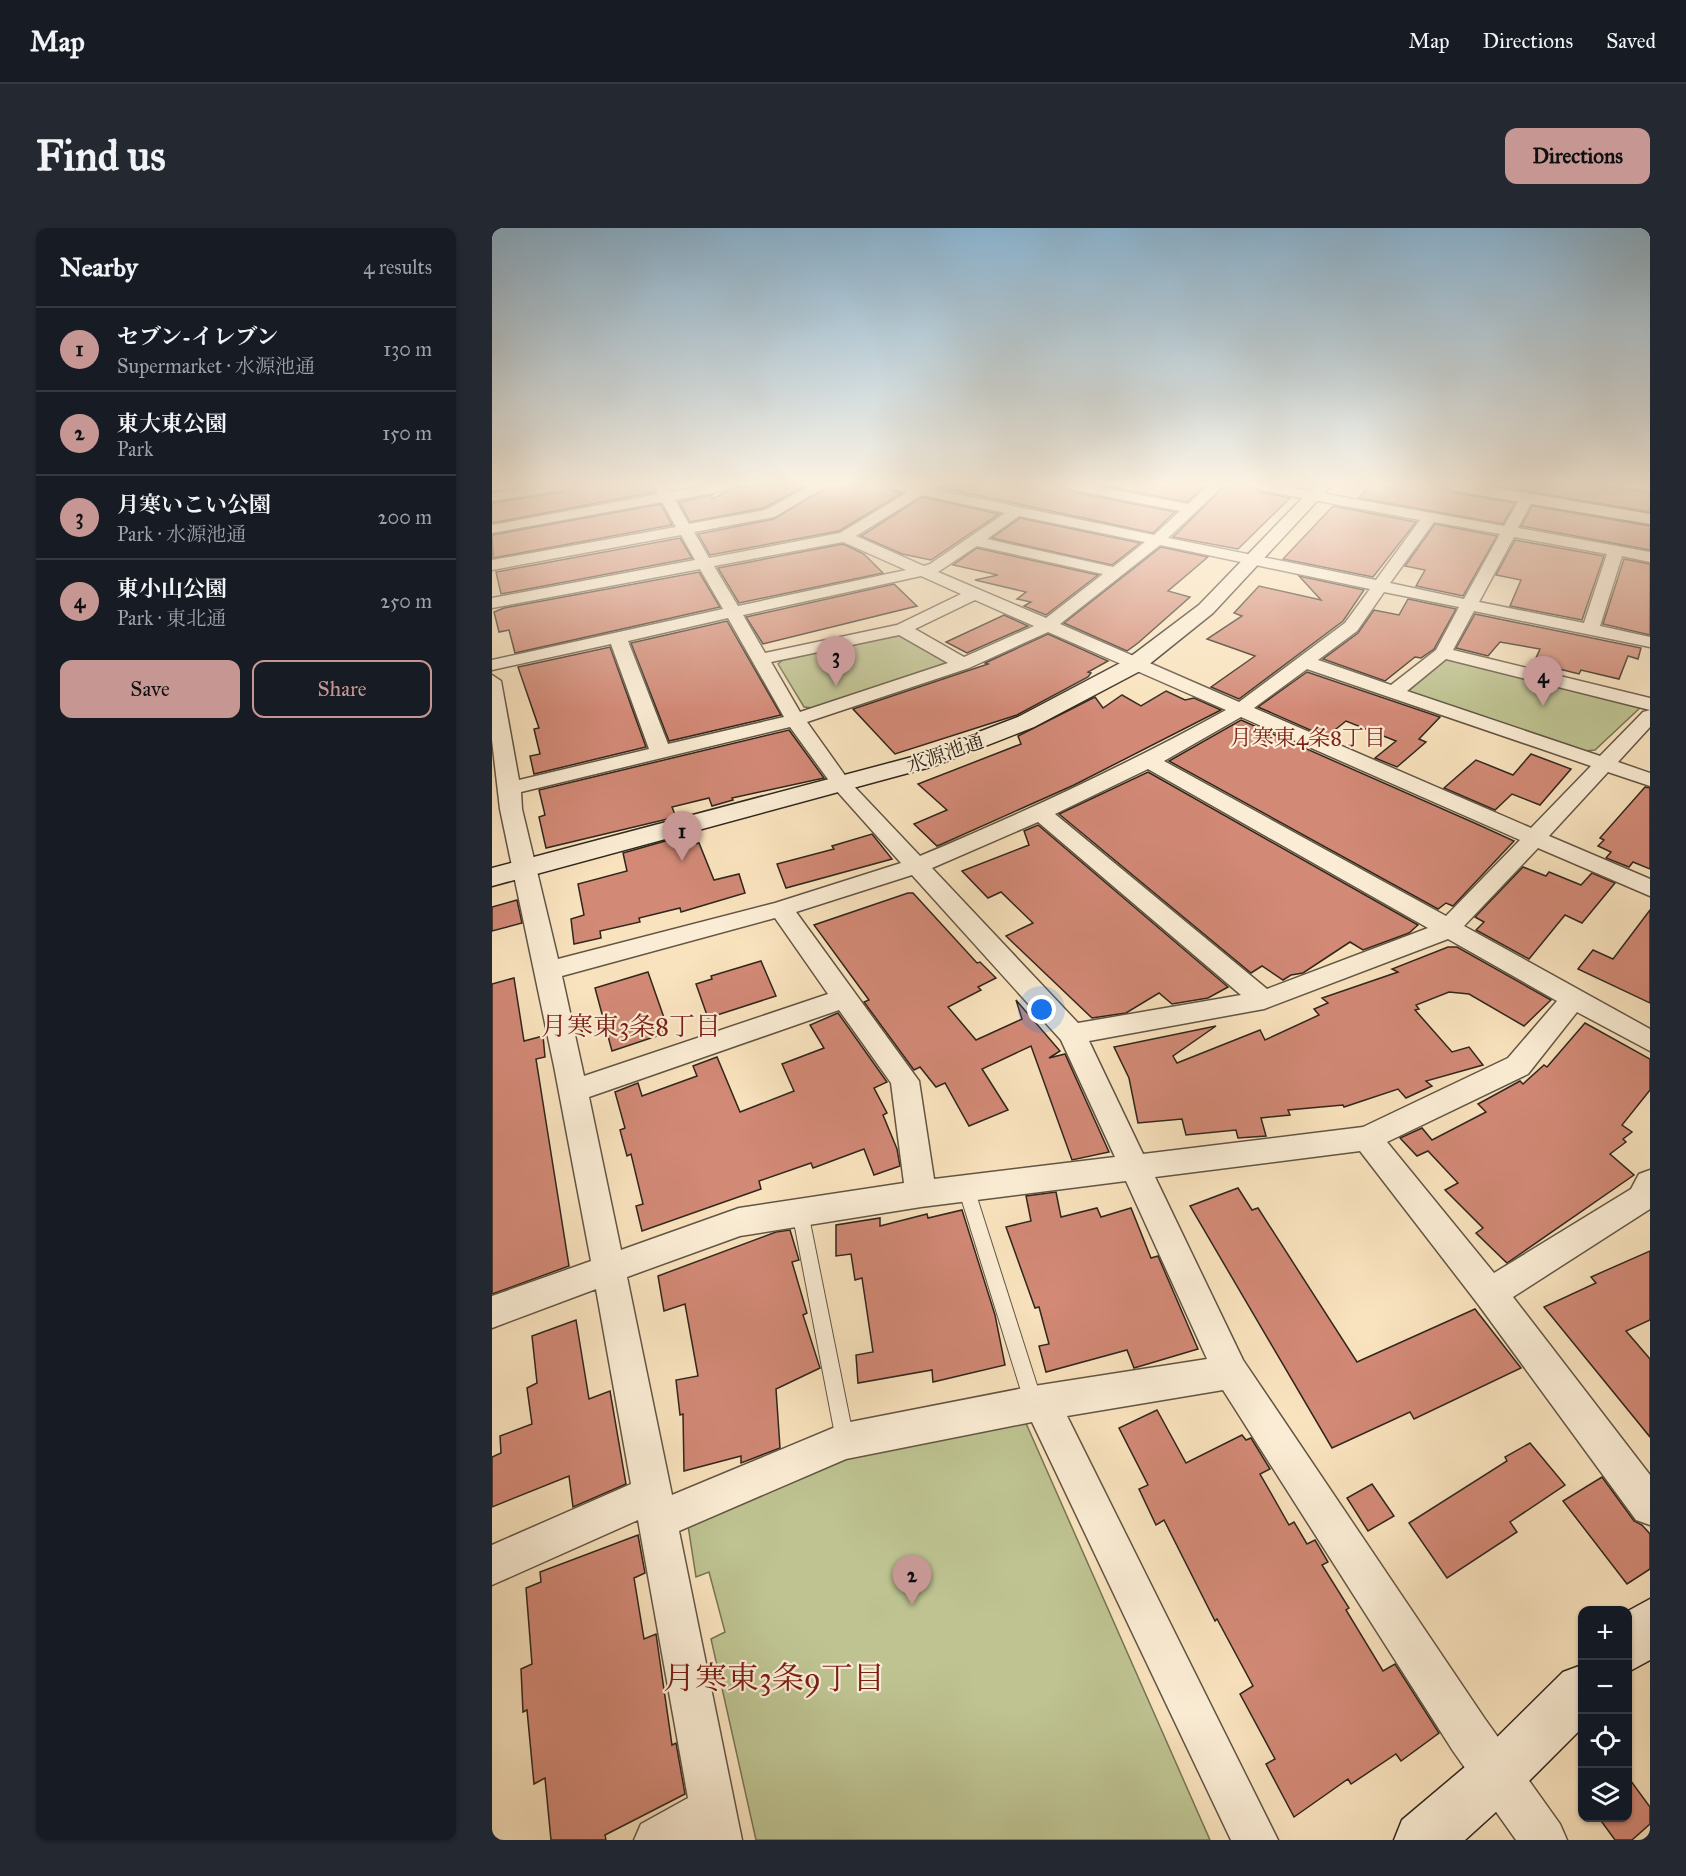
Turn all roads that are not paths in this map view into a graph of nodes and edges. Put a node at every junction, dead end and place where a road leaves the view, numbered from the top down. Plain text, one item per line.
1 (512, 561) edge
2 (705, 561) edge
3 (721, 561) edge
4 (899, 561) edge
5 (945, 561) edge
6 (1066, 561) edge
7 (1132, 561) edge
8 (1251, 561) edge
9 (1252, 561) edge
10 (1398, 561) edge
11 (1494, 561) edge
12 (1613, 561) edge
13 (707, 564) junction
14 (492, 565) edge
15 (921, 571) junction
16 (1118, 573) junction
17 (1380, 587) junction
18 (973, 594) junction
19 (492, 603) edge
20 (1470, 606) junction
21 (734, 611) junction
22 (1047, 626) junction
23 (902, 629) junction
24 (1590, 630) junction
25 (618, 638) junction
26 (1650, 642) edge
27 (1443, 653) junction
28 (760, 659) junction
29 (1305, 662) junction
30 (963, 664) junction
31 (492, 665) edge
32 (1134, 665) junction
33 (492, 681) edge
34 (1394, 692) junction
35 (1650, 704) edge
36 (1240, 710) junction
37 (1650, 716) edge
38 (795, 720) junction
39 (496, 728) edge
40 (661, 753) junction
41 (1149, 761) junction
42 (1602, 764) junction
43 (1650, 780) edge
44 (842, 785) junction
45 (504, 804) edge
46 (1040, 813) junction
47 (1533, 838) junction
48 (916, 866) junction
49 (525, 868) junction
50 (492, 877) edge
51 (1650, 888) edge
52 (781, 909) junction
53 (1447, 930) junction
54 (547, 971) junction
55 (845, 998) junction
56 (1574, 998) junction
57 (1264, 1000) junction
58 (1072, 1034) junction
59 (1650, 1041) edge
60 (575, 1090) junction
61 (1367, 1138) junction
62 (1133, 1168) junction
63 (1650, 1183) edge
64 (966, 1188) junction
65 (921, 1194) junction
66 (800, 1212) junction
67 (607, 1269) junction
68 (1490, 1293) junction
69 (492, 1312) edge
70 (1231, 1372) junction
71 (1038, 1404) junction
72 (845, 1441) junction
73 (1650, 1506) edge
74 (655, 1507) junction
75 (492, 1565) edge
76 (1650, 1624) edge
77 (1632, 1642) edge
78 (1578, 1695) edge
79 (1498, 1774) junction
80 (716, 1825) edge
81 (657, 1840) edge
82 (1255, 1840) edge
83 (1422, 1840) edge
84 (1544, 1840) edge

1 - 14 street
2 - 13 street
3 - 13 street
4 - 15 street
5 - 15 street
6 - 16 street
7 - 16 street
8 - 32 street, 水源池通
9 - 17 street
10 - 17 street
11 - 20 street
12 - 24 street
13 - 19 street
13 - 21 street
15 - 18 street
15 - 21 street
16 - 22 street
17 - 20 street
17 - 29 street
18 - 22 street
18 - 23 street
20 - 24 street
20 - 27 street
21 - 25 street
21 - 28 street
22 - 30 street
22 - 32 street
23 - 28 street
23 - 30 street
24 - 26 street
25 - 31 street
25 - 40 street
27 - 34 street
27 - 35 street
28 - 38 street
29 - 34 street
29 - 36 street
30 - 38 street
32 - 36 street
32 - 44 street, 水源池通
33 - 39 street
34 - 42 street
36 - 41 street
36 - 47 street
37 - 42 street
38 - 40 street
38 - 44 street
39 - 45 street
40 - 45 street
41 - 46 street
41 - 53 street
42 - 43 street
42 - 47 street
44 - 48 street
44 - 49 street, 水源池通
45 - 49 street
46 - 48 street
46 - 57 street
47 - 51 street
47 - 53 street
48 - 52 street
48 - 58 street
49 - 50 street, 水源池通
49 - 54 street
52 - 54 street
52 - 55 street
53 - 56 street
53 - 57 street
54 - 60 street
55 - 60 street
55 - 65 street
56 - 59 street
56 - 61 street
57 - 58 street
58 - 62 street
60 - 67 street
61 - 62 street
61 - 68 street
62 - 64 street
62 - 70 street
63 - 68 street
64 - 65 street
64 - 71 lane
65 - 66 street
66 - 67 street
66 - 72 lane
67 - 69 street
67 - 74 street
68 - 73 street
70 - 71 street
70 - 79 street
71 - 72 street
71 - 82 street
72 - 74 street
74 - 75 street
74 - 80 street
76 - 77 street
78 - 79 street
79 - 83 street
79 - 84 street
80 - 81 street

